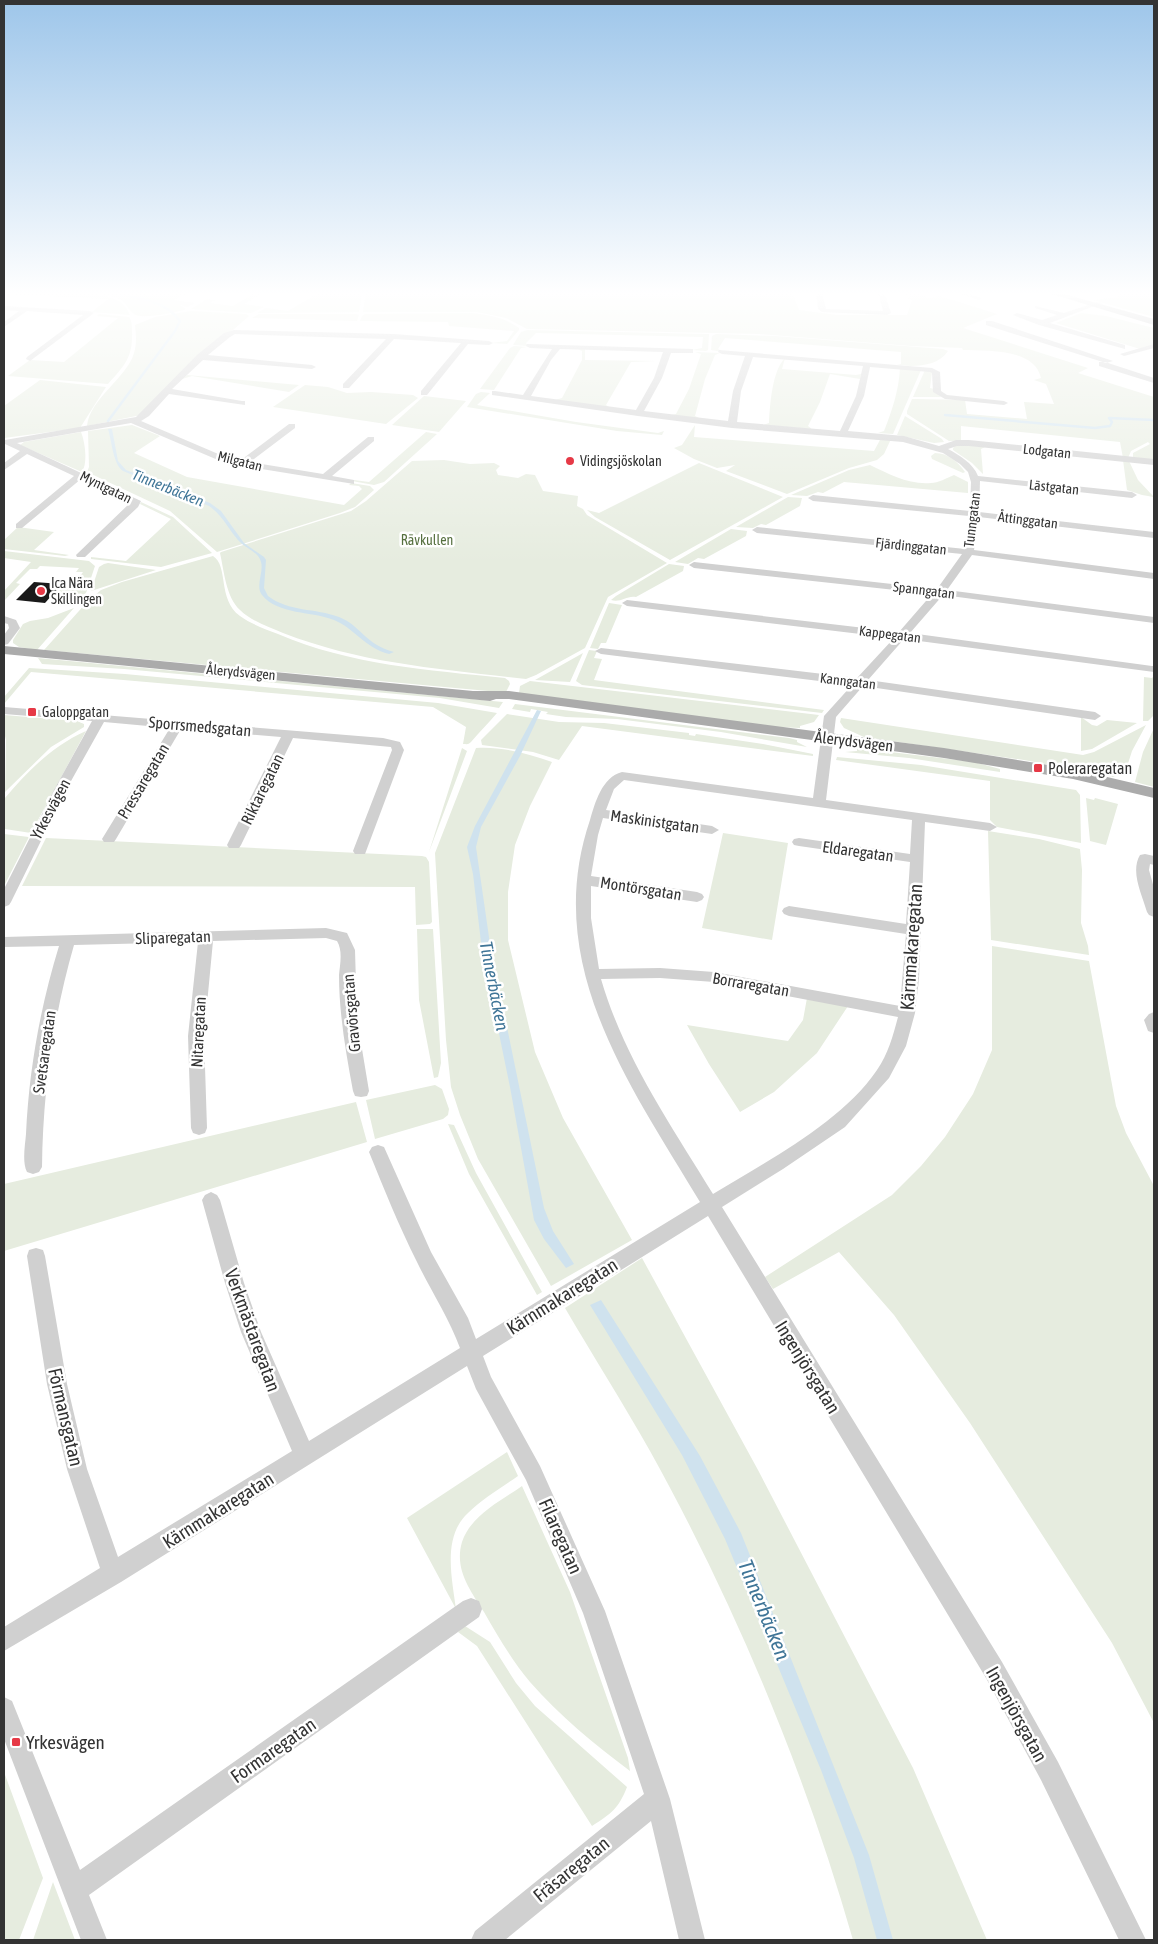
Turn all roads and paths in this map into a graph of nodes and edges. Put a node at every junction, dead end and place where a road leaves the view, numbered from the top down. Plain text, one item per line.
1 (175, 383) edge
2 (349, 383) edge
3 (432, 383) edge
4 (535, 383) edge
5 (655, 383) edge
6 (740, 383) edge
7 (863, 383) edge
8 (936, 383) edge
9 (346, 386) dead end
10 (167, 391) junction
11 (424, 393) dead end
12 (494, 393) dead end
13 (526, 397) junction
14 (242, 403) dead end
15 (1004, 403) dead end
16 (638, 414) junction
17 (134, 421) junction
18 (732, 425) junction
19 (292, 426) dead end
20 (843, 434) junction
21 (371, 439) dead end
22 (6, 442) edge
23 (940, 448) junction
24 (26, 450) junction
25 (1154, 462) edge
26 (243, 463) junction
27 (4, 467) edge
28 (81, 475) junction
29 (325, 478) junction
30 (976, 478) junction
31 (351, 482) dead end
32 (1132, 495) dead end
33 (813, 498) dead end
34 (975, 514) junction
35 (19, 526) dead end
36 (757, 530) dead end
37 (1154, 535) edge
38 (968, 552) junction
39 (81, 555) dead end
40 (694, 565) dead end
41 (1154, 576) edge
42 (940, 592) junction
43 (627, 603) dead end
44 (4, 619) edge
45 (1154, 620) edge
46 (900, 635) junction
47 (4, 642) edge
48 (4, 650) edge
49 (601, 650) dead end
50 (1152, 669) dead end
51 (858, 682) junction
52 (551, 702) joint
53 (4, 710) edge
54 (1095, 716) dead end
55 (100, 718) junction
56 (178, 724) junction
57 (289, 734) junction
58 (827, 738) junction
59 (1154, 793) edge
60 (819, 802) junction
61 (598, 813) junction
62 (919, 816) junction
63 (990, 827) dead end
64 (712, 830) dead end
65 (109, 839) dead end
66 (799, 842) dead end
67 (234, 845) dead end
68 (360, 851) dead end
69 (917, 859) junction
70 (1154, 862) edge
71 (584, 880) junction
72 (697, 897) dead end
73 (4, 902) edge
74 (789, 911) dead end
75 (1154, 912) edge
76 (913, 930) junction
77 (206, 937) junction
78 (342, 937) joint
79 (68, 940) junction
80 (4, 942) edge
81 (593, 974) junction
82 (907, 1013) junction
83 (1154, 1018) edge
84 (1154, 1027) edge
85 (361, 1091) dead end
86 (199, 1128) dead end
87 (378, 1152) dead end
88 (32, 1167) dead end
89 (211, 1200) dead end
90 (710, 1204) junction
91 (36, 1256) dead end
92 (472, 1352) junction
93 (305, 1455) junction
94 (113, 1574) junction
95 (471, 1609) dead end
96 (4, 1640) edge
97 (4, 1709) edge
98 (658, 1799) junction
99 (74, 1890) junction
100 (94, 1940) edge
101 (484, 1940) edge
102 (692, 1940) edge
103 (1133, 1940) edge

1 - 10 street
2 - 9 street
3 - 11 street
4 - 13 street
5 - 16 street
6 - 18 street
7 - 20 street
8 - 15 street
10 - 14 street
10 - 17 street
12 - 13 street, Tunngatan
13 - 16 street, Tunngatan
16 - 18 street, Tunngatan
17 - 22 street
17 - 26 street, Milgatan
18 - 20 street, Tunngatan
19 - 26 street
20 - 23 street, Tunngatan
21 - 29 street
22 - 24 street, Myntgatan
23 - 25 street, Lodgatan
23 - 30 street, Tunngatan
24 - 27 street
24 - 28 street, Myntgatan
26 - 29 street, Milgatan
28 - 35 street
28 - 39 street, Myntgatan
29 - 31 street, Milgatan
30 - 32 street, Lästgatan
30 - 34 street, Tunngatan
33 - 34 street, Åttinggatan
34 - 37 street, Åttinggatan
34 - 38 street, Tunngatan
36 - 38 street, Fjärdinggatan
38 - 41 street, Fjärdinggatan
38 - 42 street, Tunngatan
40 - 42 street, Spanngatan
42 - 45 street, Spanngatan
42 - 46 street, Tunngatan
43 - 46 street, Kappegatan
44 - 47 street
46 - 50 street, Kappegatan
46 - 51 street, Tunngatan
48 - 52 main road, Ålerydsvägen
49 - 51 street, Kanngatan
51 - 54 street, Kanngatan
51 - 58 street, Tunngatan
52 - 58 main road, Ålerydsvägen
53 - 55 street, Sporrsmedsgatan
55 - 56 street, Sporrsmedsgatan
55 - 73 street, Yrkesvägen
56 - 57 street, Sporrsmedsgatan
56 - 65 street, Pressaregatan
57 - 67 street, Riktaregatan
57 - 68 street, Sporrsmedsgatan
58 - 59 main road, Ålerydsvägen
58 - 60 street
60 - 61 street, Ingenjörsgatan
60 - 62 street
61 - 64 street, Maskinistgatan
61 - 71 street, Ingenjörsgatan
62 - 63 street
62 - 69 street, Kärnmakaregatan
66 - 69 street, Eldaregatan
69 - 76 street, Kärnmakaregatan
70 - 75 street
71 - 72 street, Montörsgatan
71 - 81 street, Ingenjörsgatan
74 - 76 street
76 - 82 street, Kärnmakaregatan
77 - 78 street, Sliparegatan
77 - 79 street, Sliparegatan
77 - 86 street, Nitaregatan
78 - 85 street, Gravörsgatan
79 - 80 street, Sliparegatan
79 - 88 street, Svetsaregatan
81 - 82 street, Borraregatan
81 - 90 street, Ingenjörsgatan
82 - 90 street, Kärnmakaregatan
83 - 84 street
87 - 92 street, Filaregatan
89 - 93 street, Verkmästaregatan
90 - 92 street, Kärnmakaregatan
90 - 103 street, Ingenjörsgatan
91 - 94 street, Förmansgatan
92 - 93 street, Kärnmakaregatan
92 - 98 street, Filaregatan
93 - 94 street, Kärnmakaregatan
94 - 96 street, Kärnmakaregatan
95 - 99 street, Formaregatan
97 - 99 street
98 - 101 street, Fräsaregatan
98 - 102 street, Filaregatan
99 - 100 street

